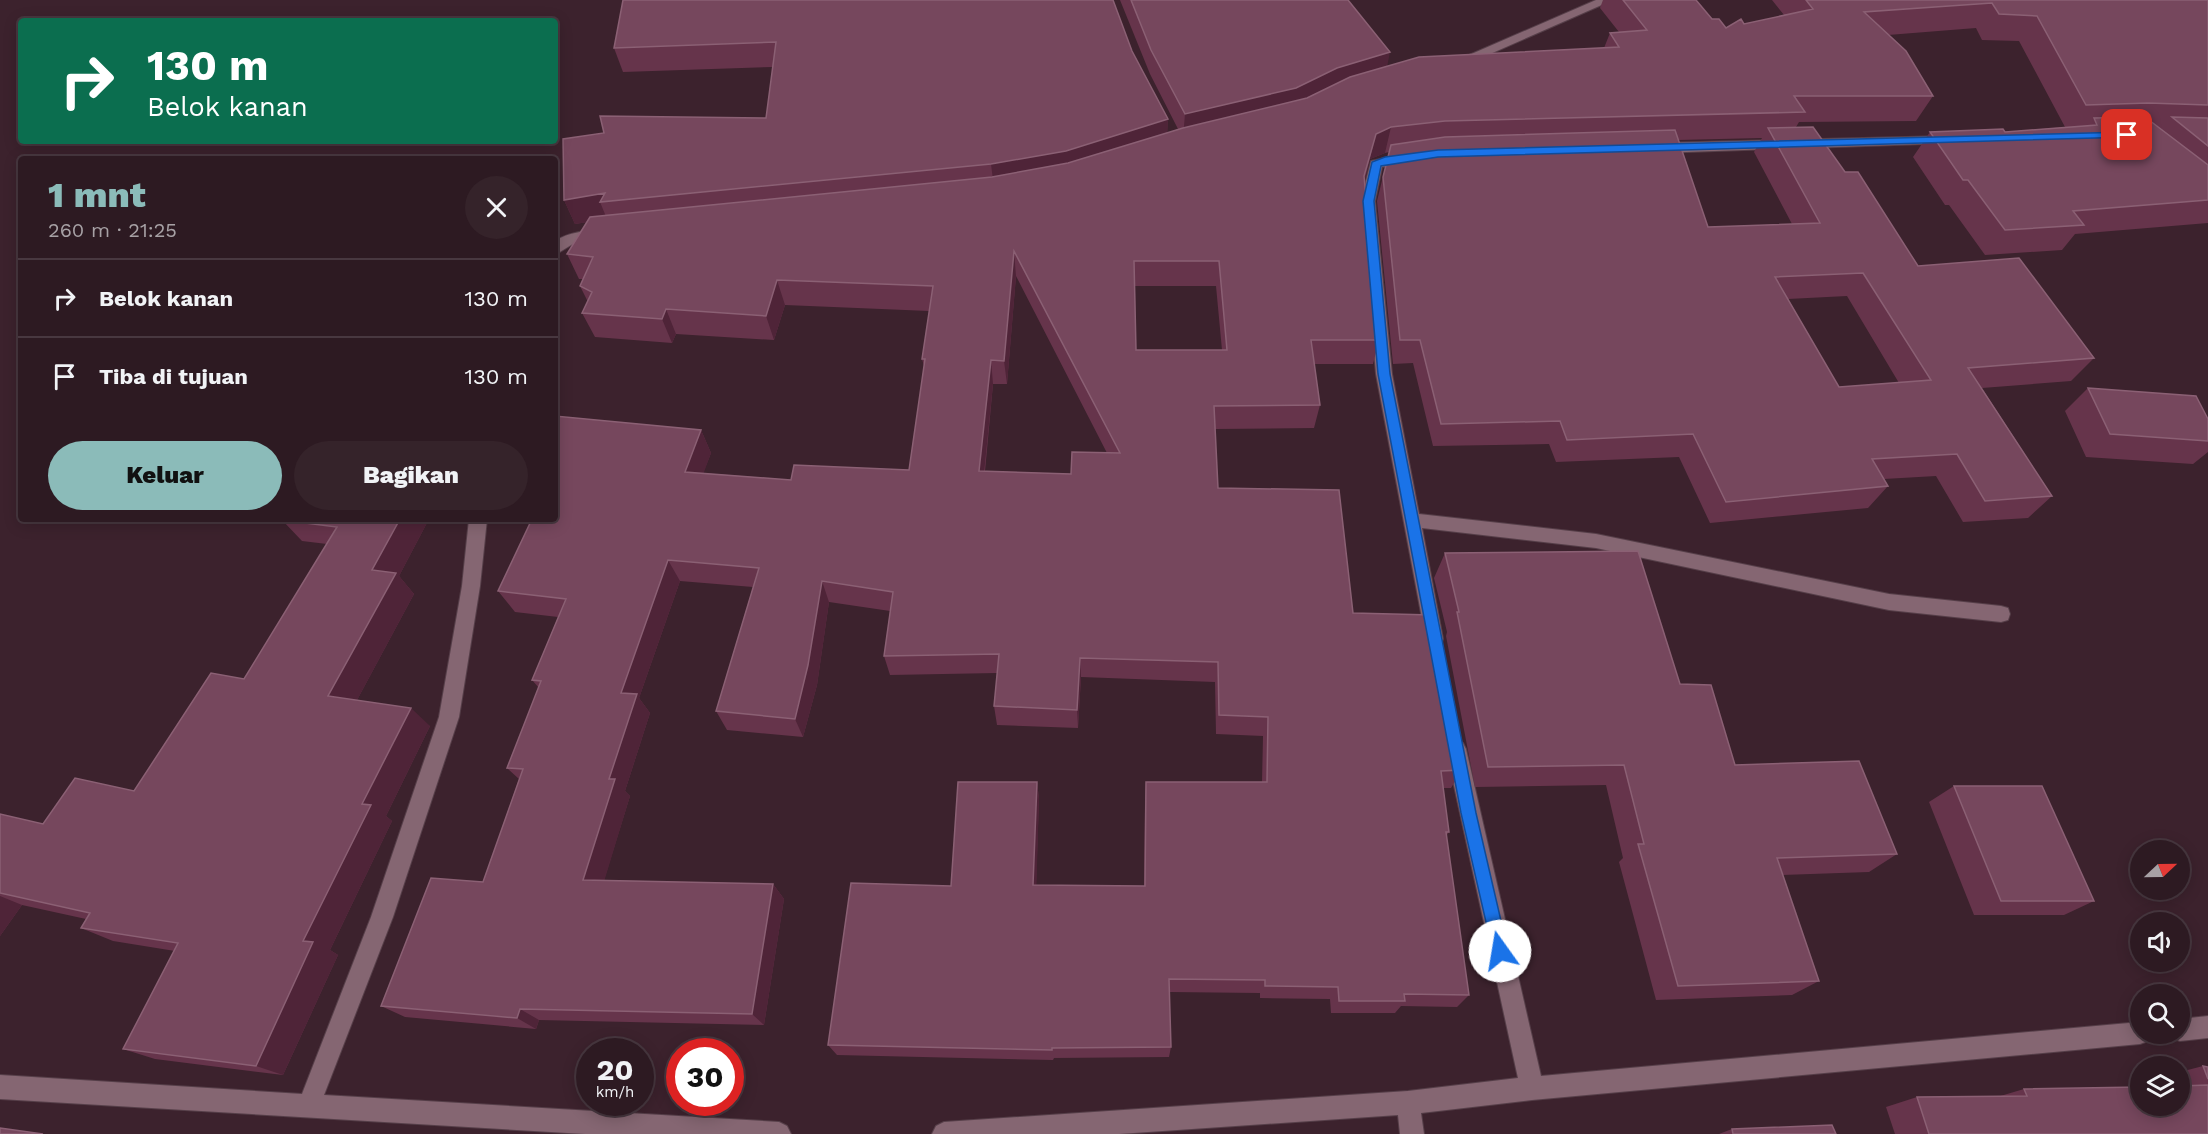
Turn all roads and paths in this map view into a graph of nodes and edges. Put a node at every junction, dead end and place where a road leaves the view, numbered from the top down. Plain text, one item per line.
1 (1607, 0) edge
2 (1450, 65) edge
3 (1961, 140) edge
4 (1640, 148) edge
5 (1427, 155) edge
6 (622, 232) edge
7 (558, 247) edge
8 (1411, 520) junction
9 (478, 522) edge
10 (2001, 614) dead end
11 (1438, 660) edge
12 (1452, 731) edge
13 (2208, 1027) edge
14 (2190, 1029) edge
15 (2130, 1034) edge
16 (0, 1087) edge
17 (1532, 1088) junction
18 (1408, 1103) junction
19 (309, 1106) junction
20 (779, 1134) edge
21 (944, 1134) edge
22 (1412, 1134) edge

1 - 2 street
3 - 4 street
5 - 8 street
6 - 7 street
8 - 10 street
8 - 11 street
9 - 19 street
12 - 17 street
13 - 14 street
15 - 17 street
16 - 19 street
17 - 18 street
18 - 21 street
18 - 22 street
19 - 20 street

